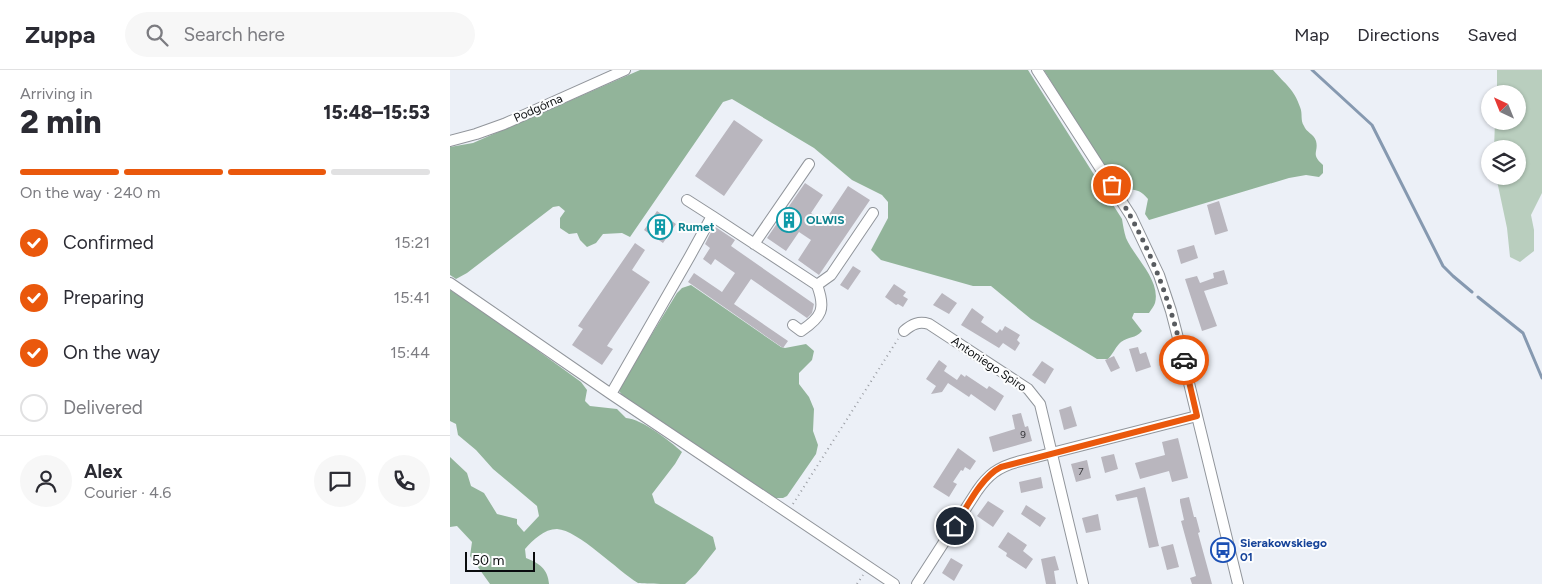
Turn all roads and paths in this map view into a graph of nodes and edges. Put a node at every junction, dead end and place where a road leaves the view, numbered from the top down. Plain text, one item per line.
1 (625, 70) edge
2 (1037, 70) edge
3 (450, 141) edge
4 (809, 164) dead end
5 (687, 200) dead end
6 (874, 213) dead end
7 (712, 216) junction
8 (754, 244) junction
9 (450, 283) edge
10 (816, 286) junction
11 (793, 325) dead end
12 (904, 331) joint
13 (610, 394) junction
14 (1197, 416) junction
15 (1053, 453) junction
16 (787, 512) junction
17 (894, 584) edge
18 (917, 584) edge
19 (1083, 584) edge
20 (1238, 584) edge

1 - 3 street, Podgórna
2 - 14 street
4 - 8 street
5 - 7 street
6 - 10 street
7 - 8 street
7 - 13 street
8 - 10 street
9 - 13 street
10 - 11 street
12 - 15 street, Antoniego Spiro
12 - 16 path
13 - 16 street
14 - 15 street
14 - 20 street
15 - 18 street
15 - 19 street, Antoniego Spiro
16 - 17 street

